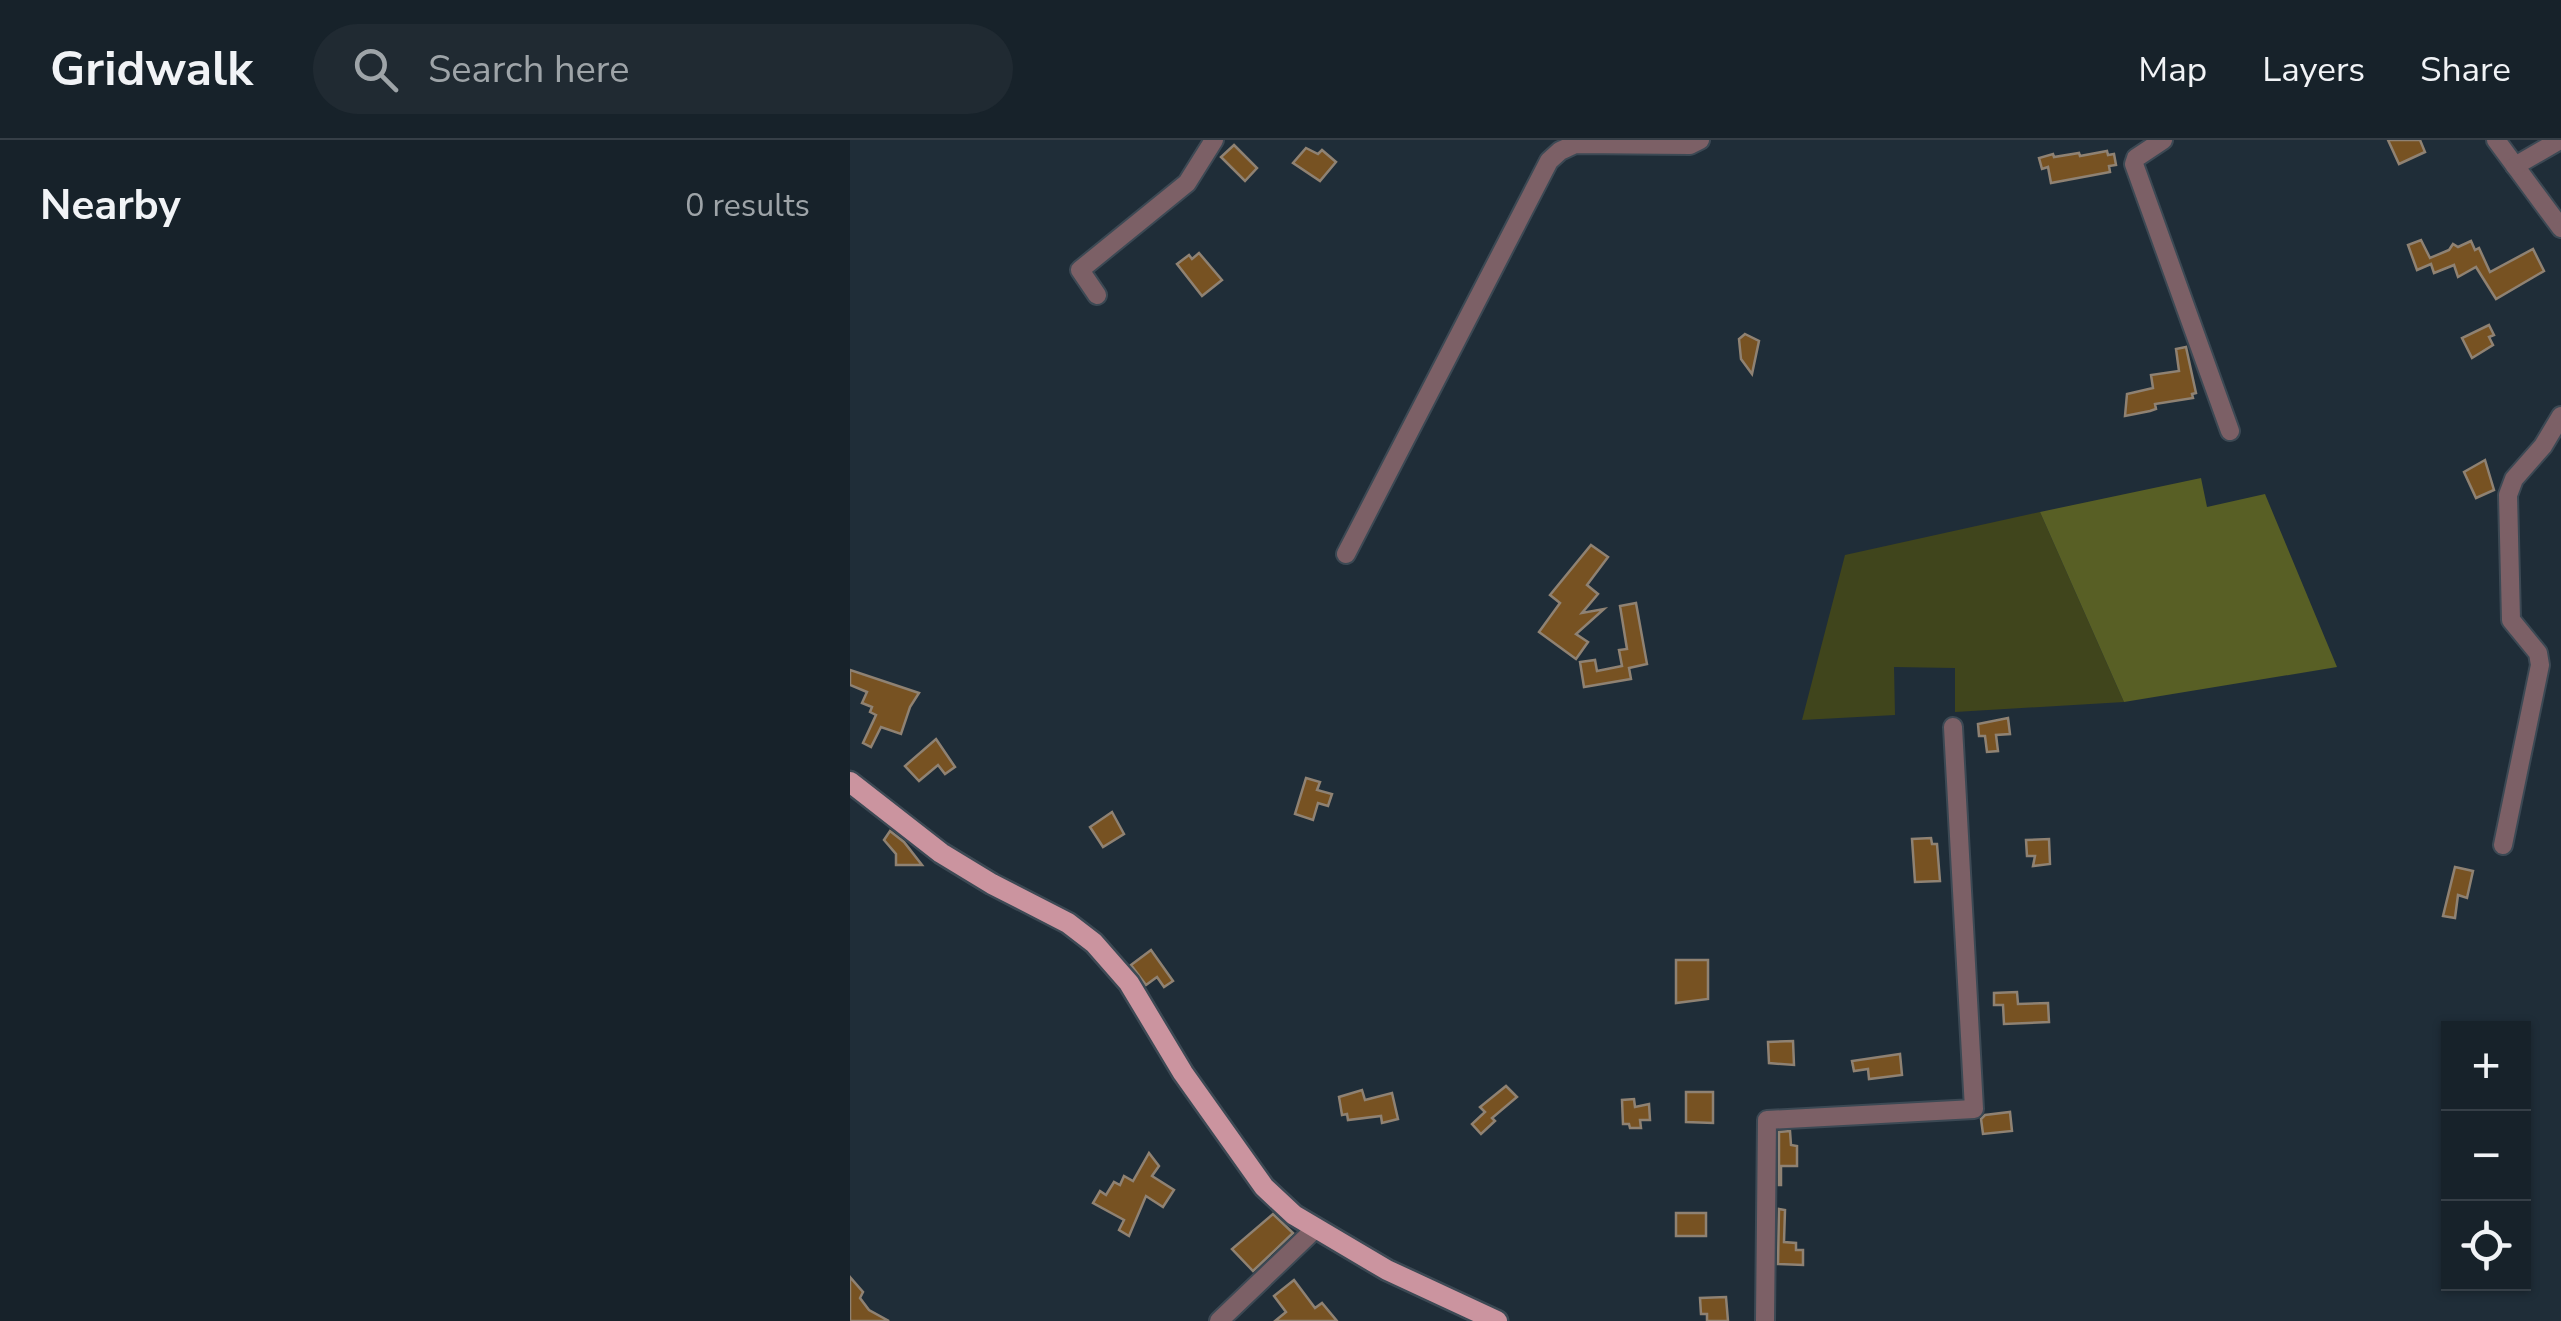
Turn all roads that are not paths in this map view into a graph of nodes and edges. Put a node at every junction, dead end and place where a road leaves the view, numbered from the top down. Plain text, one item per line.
1 (1214, 140) edge
2 (1700, 140) edge
3 (2163, 140) edge
4 (2496, 140) edge
5 (2560, 140) edge
6 (2515, 166) junction
7 (2561, 228) edge
8 (1097, 294) dead end
9 (2561, 416) edge
10 (2230, 431) dead end
11 (1346, 554) dead end
12 (1953, 727) dead end
13 (850, 782) edge
14 (2503, 845) dead end
15 (1316, 1229) junction
16 (1219, 1321) edge
17 (1497, 1321) edge
18 (1765, 1321) edge

1 - 8 street
2 - 11 street
3 - 10 street
4 - 6 street
5 - 6 street
6 - 7 street
9 - 14 street
12 - 18 street
13 - 15 main road
15 - 16 street
15 - 17 main road

